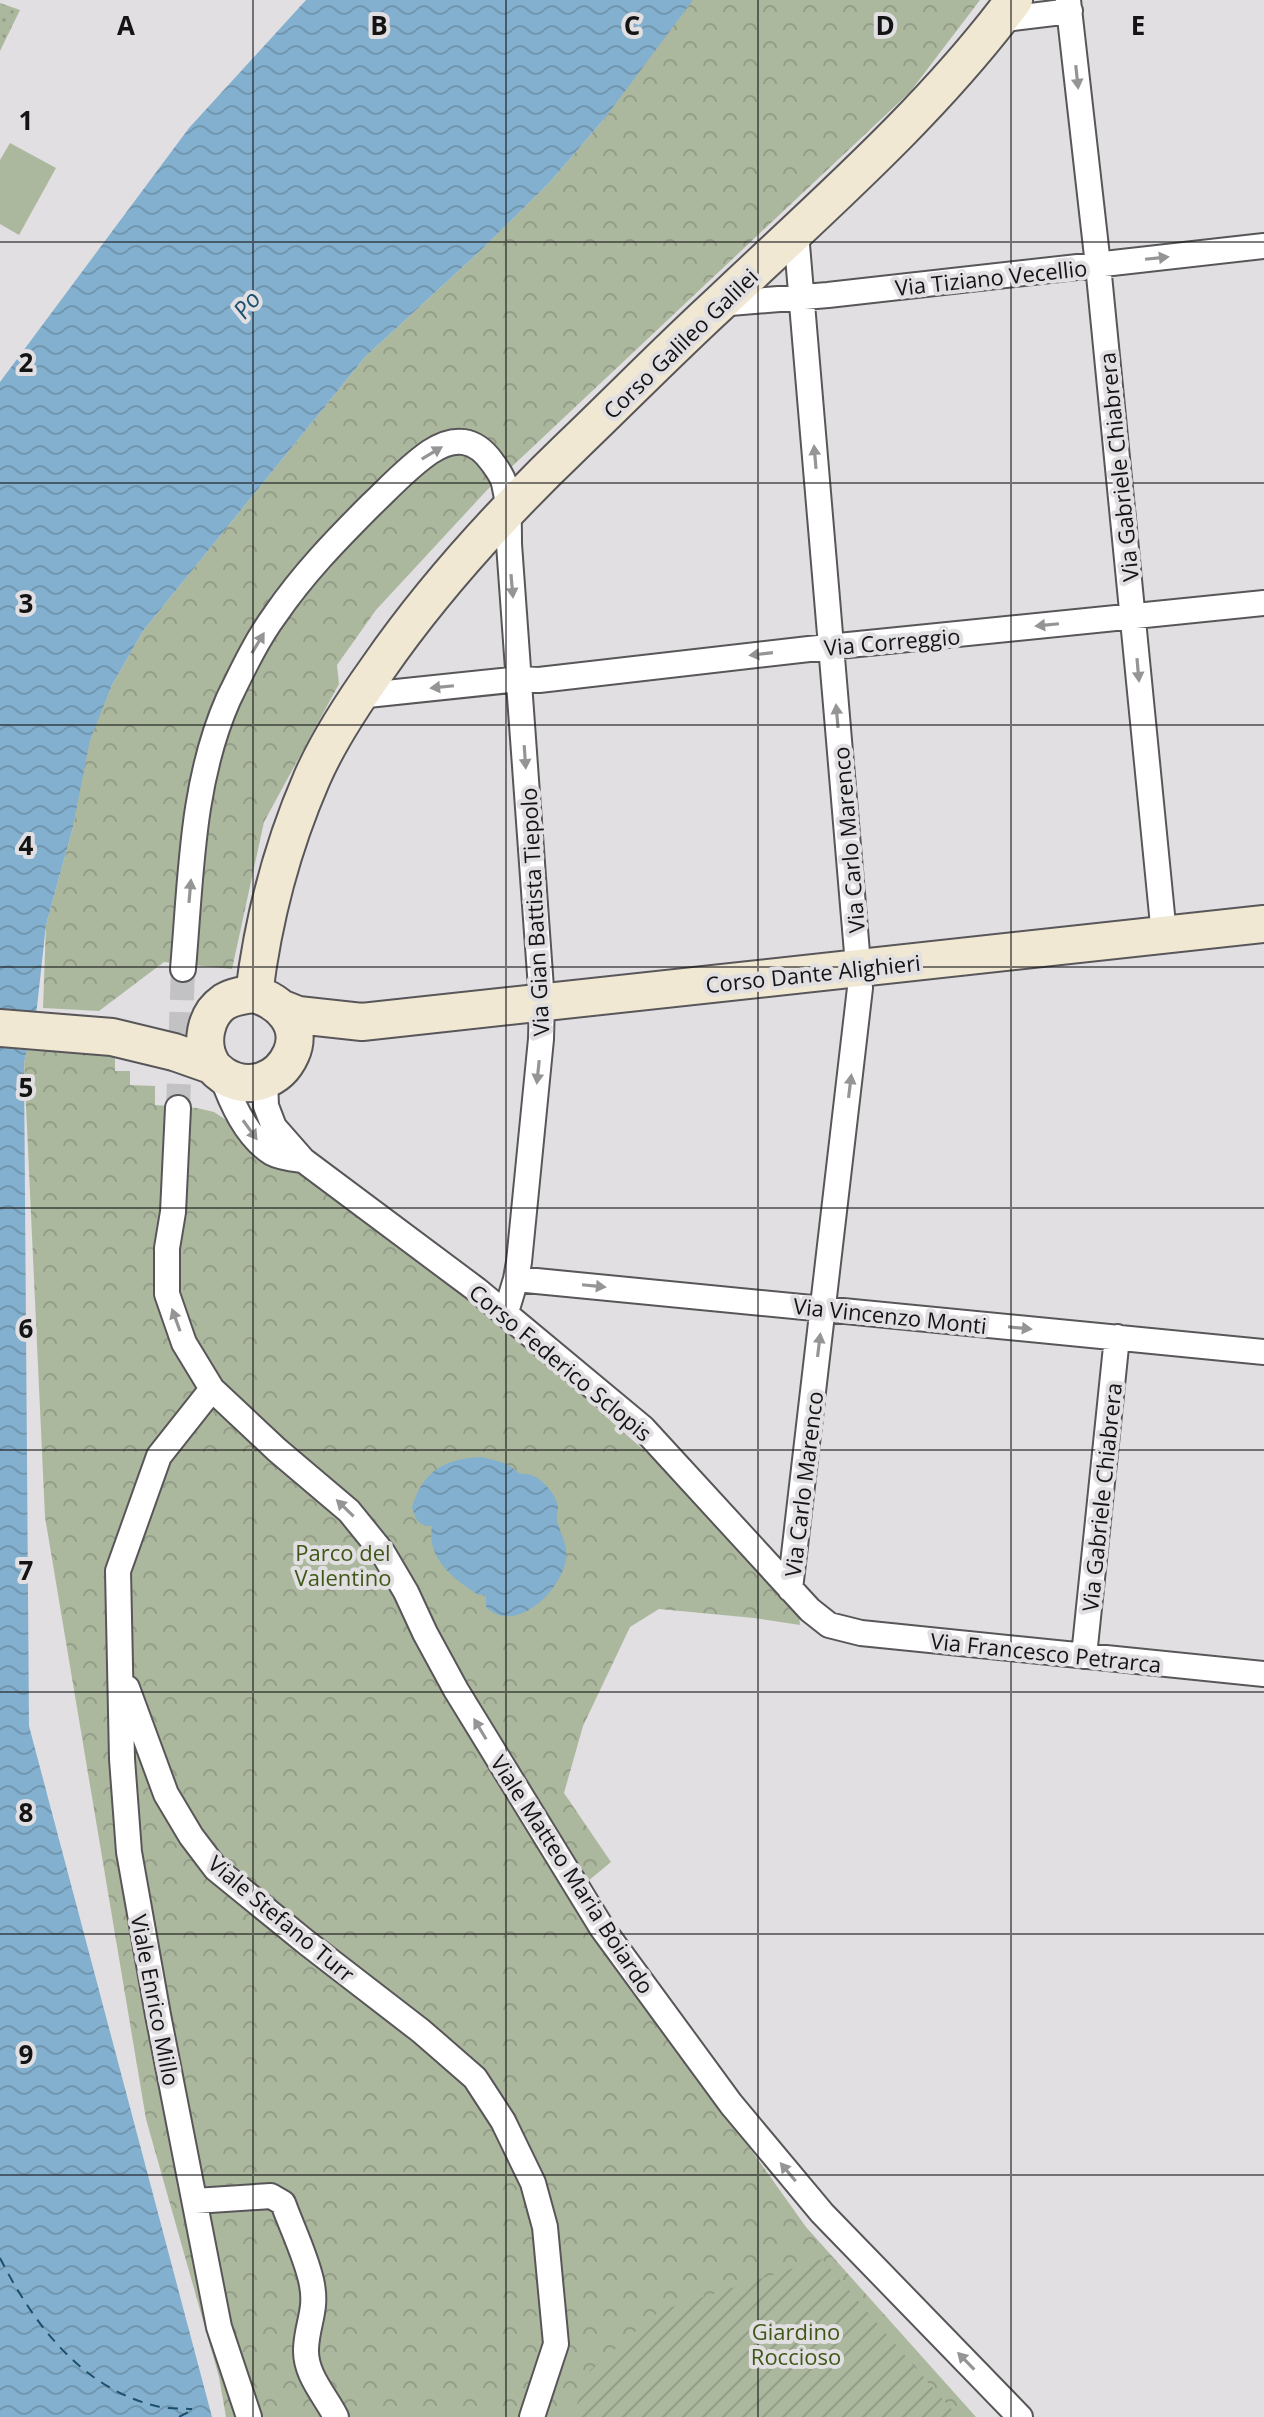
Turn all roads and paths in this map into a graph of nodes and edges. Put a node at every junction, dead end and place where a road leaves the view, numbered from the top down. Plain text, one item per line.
1 (1069, 6) edge
2 (1006, 10) edge
3 (796, 233) junction
4 (1264, 246) edge
5 (1098, 265) junction
6 (801, 297) junction
7 (718, 304) junction
8 (508, 508) junction
9 (1264, 603) edge
10 (1133, 616) junction
11 (832, 648) junction
12 (520, 679) junction
13 (358, 696) junction
14 (1264, 924) edge
15 (1164, 935) junction
16 (859, 968) junction
17 (183, 969) tunnel mouth
18 (269, 1002) junction
19 (542, 1002) junction
20 (212, 1015) junction
21 (362, 1022) junction
22 (0, 1028) edge
23 (94, 1036) junction
24 (292, 1052) junction
25 (216, 1069) junction
26 (265, 1081) junction
27 (178, 1108) tunnel mouth
28 (303, 1160) junction
29 (516, 1279) junction
30 (823, 1309) junction
31 (506, 1312) junction
32 (1117, 1337) junction
33 (1264, 1352) edge
34 (212, 1389) junction
35 (790, 1589) junction
36 (829, 1625) joint
37 (1084, 1656) junction
38 (121, 1671) junction
39 (1264, 1674) edge
40 (195, 2201) junction
41 (249, 2417) edge
42 (336, 2417) edge
43 (532, 2417) edge
44 (1020, 2417) edge

1 - 2 street
1 -> 5 street, Via Gabriele Chiabrera
2 - 3 street, Corso Galileo Galilei
3 - 6 street, Via Carlo Marenco
3 - 7 street, Corso Galileo Galilei
5 -> 4 street, Via Tiziano Vecellio
5 - 6 street, Via Tiziano Vecellio
5 - 10 street, Via Gabriele Chiabrera
6 - 7 street, Via Tiziano Vecellio
11 -> 6 street, Via Carlo Marenco
7 - 8 street, Corso Galileo Galilei
8 -> 12 street, Via Gian Battista Tiepolo
8 - 13 street, Corso Galileo Galilei
17 -> 8 street, Via Gian Battista Tiepolo
9 - 10 street, Via Correggio
10 -> 11 street, Via Correggio
10 -> 15 street, Via Gabriele Chiabrera
11 -> 12 street, Via Correggio
16 -> 11 street, Via Carlo Marenco
12 -> 13 street
12 -> 19 street, Via Gian Battista Tiepolo
13 - 18 street, Corso Galileo Galilei
14 - 15 street, Corso Dante Alighieri
15 - 16 street, Corso Dante Alighieri
16 - 19 street, Corso Dante Alighieri
30 -> 16 street, Via Carlo Marenco
18 - 20 street
18 - 21 street, Corso Dante Alighieri
18 - 24 street
19 - 21 street, Corso Dante Alighieri
19 -> 29 street, Via Gian Battista Tiepolo
20 - 23 street
20 - 25 street
21 - 24 street, Corso Dante Alighieri
22 - 23 street
23 - 25 street
24 - 26 street
25 - 26 street
25 -> 28 street, Corso Federico Sclopis
26 - 28 street, Corso Federico Sclopis
34 -> 27 street, Viale Matteo Maria Boiardo
28 - 31 street, Corso Federico Sclopis
29 -> 30 street, Via Vincenzo Monti
29 - 31 street, Via Gian Battista Tiepolo
30 -> 32 street, Via Vincenzo Monti
35 -> 30 street, Via Carlo Marenco
31 - 35 street, Corso Federico Sclopis
32 - 33 street, Via Vincenzo Monti
32 - 37 street, Via Gabriele Chiabrera
34 - 38 street, Viale Stefano Turr
44 -> 34 street, Viale Matteo Maria Boiardo
35 - 36 street, Corso Federico Sclopis
36 - 37 street, Via Francesco Petrarca
37 - 39 street, Via Francesco Petrarca
38 - 40 street, Viale Enrico Millo
38 - 43 street, Viale Stefano Turr
40 - 41 street, Viale Enrico Millo
40 - 42 street

